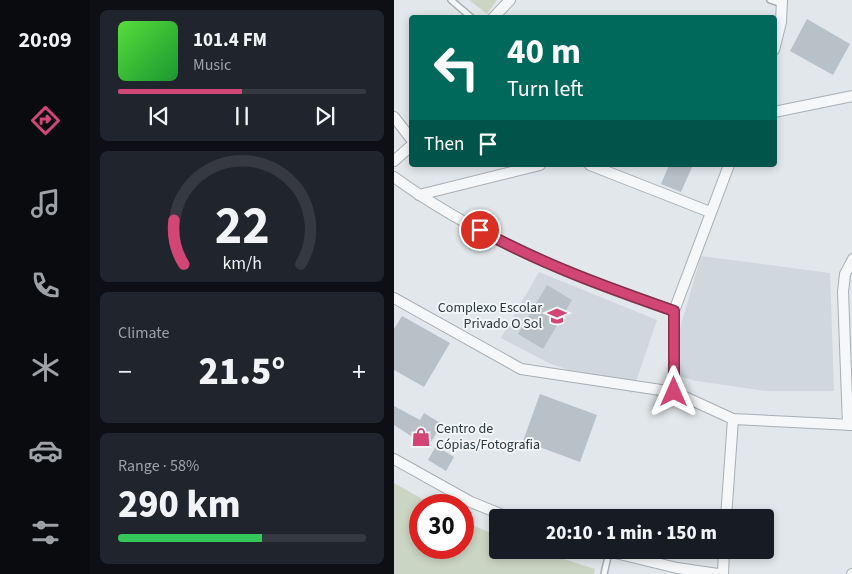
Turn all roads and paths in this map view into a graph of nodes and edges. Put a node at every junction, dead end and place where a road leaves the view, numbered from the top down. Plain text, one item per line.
1 (451, 0) edge
2 (510, 0) edge
3 (770, 0) edge
4 (782, 2) edge
5 (468, 15) edge
6 (496, 15) edge
7 (777, 38) edge
8 (852, 96) edge
9 (777, 111) edge
10 (394, 117) edge
11 (409, 136) edge
12 (409, 148) edge
13 (394, 161) edge
14 (532, 167) edge
15 (595, 167) edge
16 (728, 167) edge
17 (394, 177) edge
18 (419, 195) junction
19 (710, 212) junction
20 (852, 259) edge
21 (394, 298) edge
22 (674, 311) junction
23 (674, 392) junction
24 (733, 419) junction
25 (850, 425) edge
26 (394, 459) edge
27 (489, 509) edge
28 (727, 509) edge
29 (605, 559) edge
30 (639, 559) edge
31 (724, 559) edge
32 (604, 574) edge
33 (718, 574) edge
34 (723, 574) edge

1 - 5 lane
2 - 6 street
3 - 4 lane
4 - 7 street
8 - 9 street
10 - 11 street
12 - 13 street
14 - 18 street
15 - 19 street
16 - 19 street
17 - 18 street
18 - 22 street
19 - 22 street
20 - 25 street
21 - 23 street
22 - 23 street
23 - 24 street
24 - 25 street
24 - 28 street
26 - 27 street
29 - 32 lane
30 - 33 street
31 - 34 street

